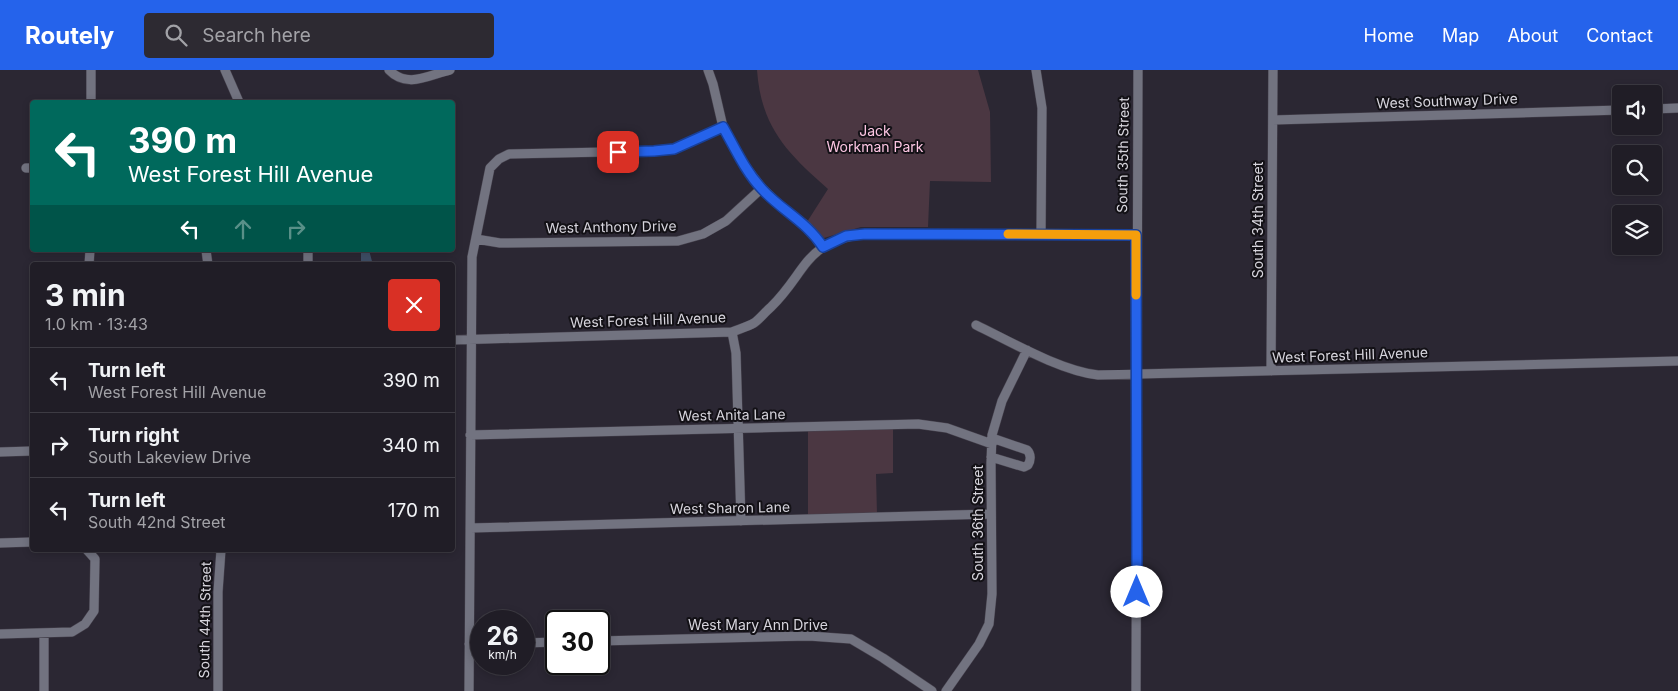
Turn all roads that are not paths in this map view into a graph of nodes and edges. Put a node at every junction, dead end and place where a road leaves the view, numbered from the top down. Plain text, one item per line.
1 (91, 70) edge
2 (225, 70) edge
3 (450, 70) edge
4 (708, 70) edge
5 (1036, 70) edge
6 (1138, 70) edge
7 (1273, 70) edge
8 (391, 73) edge
9 (91, 100) edge
10 (238, 100) edge
11 (1678, 108) edge
12 (1662, 109) edge
13 (1612, 110) edge
14 (1273, 120) junction
15 (723, 127) junction
16 (762, 188) junction
17 (1041, 234) junction
18 (1136, 235) junction
19 (476, 239) junction
20 (823, 247) junction
21 (976, 325) dead end
22 (732, 332) junction
23 (455, 340) edge
24 (472, 340) junction
25 (1027, 350) junction
26 (1678, 361) edge
27 (1271, 371) junction
28 (1137, 375) junction
29 (738, 428) junction
30 (470, 435) junction
31 (992, 441) junction
32 (30, 451) edge
33 (0, 452) edge
34 (991, 457) junction
35 (991, 514) junction
36 (741, 521) junction
37 (470, 528) junction
38 (30, 542) edge
39 (0, 543) edge
40 (89, 552) edge
41 (221, 552) edge
42 (44, 633) junction
43 (0, 634) edge
44 (610, 641) edge
45 (469, 644) joint
46 (44, 691) edge
47 (218, 691) edge
48 (469, 691) edge
49 (932, 691) edge
50 (946, 691) edge
51 (1136, 691) edge

1 - 9 street
2 - 10 street
3 - 8 street
4 - 15 street
5 - 17 street
6 - 18 street, South 35th Street
7 - 14 street, South 34th Street
11 - 12 street
13 - 14 street, West Southway Drive
14 - 27 street, South 34th Street
15 - 16 street
15 - 19 street
16 - 19 street, West Anthony Drive
16 - 20 street
17 - 18 street, West Forest Hill Avenue
17 - 20 street, West Forest Hill Avenue
18 - 28 street, South 35th Street
19 - 24 street
20 - 22 street, West Forest Hill Avenue
21 - 25 street, West Forest Hill Avenue
22 - 24 street, West Forest Hill Avenue
22 - 29 street
23 - 24 street, West Forest Hill Avenue
24 - 30 street
25 - 28 street, West Forest Hill Avenue
25 - 31 street, South 36th Street
26 - 27 street, West Forest Hill Avenue
27 - 28 street, West Forest Hill Avenue
28 - 51 street, South 35th Street
29 - 30 street, West Anita Lane
29 - 31 street, West Anita Lane
29 - 36 street
30 - 37 street
31 - 34 street, South 36th Street
31 - 34 street, West Anita Lane
32 - 33 street
34 - 35 street, South 36th Street
35 - 36 street, West Sharon Lane
35 - 50 street, South 36th Street
36 - 37 street, West Sharon Lane
37 - 45 street
38 - 39 street
40 - 42 street
41 - 47 street, South 44th Street
42 - 43 street
42 - 46 street
44 - 49 street, West Mary Ann Drive
45 - 48 street

